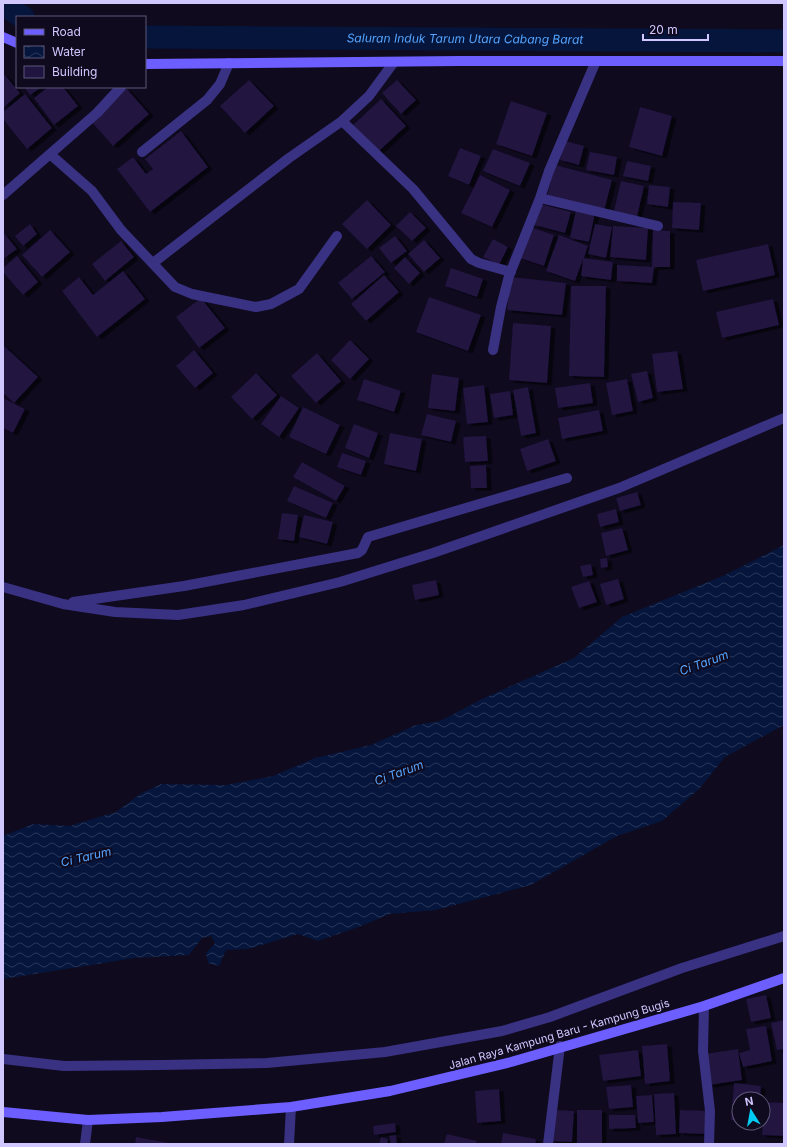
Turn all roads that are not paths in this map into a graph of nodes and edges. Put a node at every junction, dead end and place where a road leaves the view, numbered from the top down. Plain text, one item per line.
1 (3, 37) edge
2 (16, 43) edge
3 (596, 61) junction
4 (784, 61) edge
5 (394, 62) junction
6 (229, 63) junction
7 (146, 64) edge
8 (120, 88) edge
9 (342, 122) junction
10 (142, 152) dead end
11 (51, 155) junction
12 (3, 195) edge
13 (540, 198) junction
14 (658, 226) dead end
15 (336, 236) dead end
16 (153, 263) junction
17 (511, 272) junction
18 (493, 350) dead end
19 (784, 418) edge
20 (567, 478) dead end
21 (3, 587) edge
22 (63, 604) junction
23 (784, 936) edge
24 (784, 978) edge
25 (704, 1006) junction
26 (560, 1046) junction
27 (3, 1059) edge
28 (291, 1107) junction
29 (3, 1112) edge
30 (88, 1120) junction
31 (85, 1144) edge
32 (289, 1144) edge
33 (548, 1144) edge
34 (709, 1144) edge

1 - 2 street
3 - 4 street
3 - 5 street
3 - 13 street
5 - 6 street
5 - 9 street
6 - 7 street
6 - 10 street
8 - 11 street
9 - 16 street
9 - 17 street
11 - 12 street
11 - 16 street
13 - 14 street
13 - 17 street
15 - 16 street
17 - 18 street
19 - 22 street
20 - 22 street
21 - 22 street
23 - 27 street
24 - 25 street, Jalan Raya Kampung Baru - Kampung Bugis
25 - 26 street, Jalan Raya Kampung Baru - Kampung Bugis
25 - 34 street
26 - 28 street, Jalan Raya Kampung Baru - Kampung Bugis
26 - 33 street
28 - 30 street, Jalan Raya Kampung Baru - Kampung Bugis
28 - 32 street
29 - 30 street, Jalan Raya Kampung Baru - Kampung Bugis
30 - 31 street

